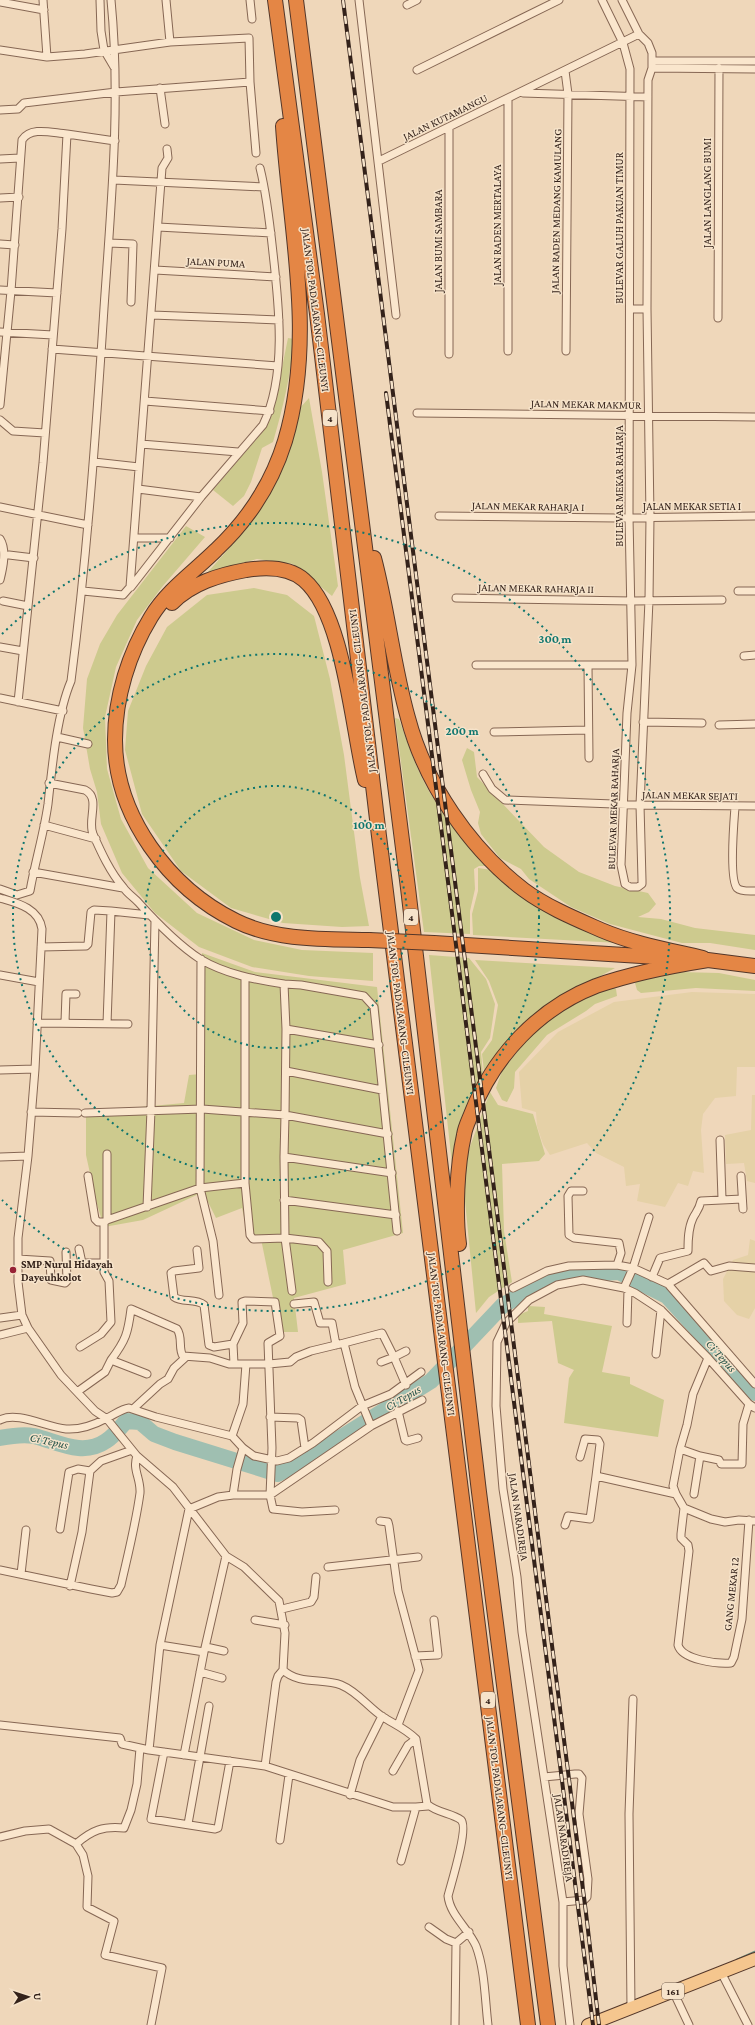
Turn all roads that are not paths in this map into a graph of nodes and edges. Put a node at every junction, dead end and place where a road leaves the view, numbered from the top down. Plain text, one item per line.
1 (43, 0) edge
2 (100, 0) edge
3 (111, 0) edge
4 (166, 0) edge
5 (250, 0) edge
6 (275, 0) edge
7 (296, 0) edge
8 (359, 0) edge
9 (417, 0) edge
10 (559, 0) edge
11 (602, 0) edge
12 (622, 0) edge
13 (0, 2) edge
14 (407, 5) dead end
15 (44, 10) junction
16 (277, 18) junction
17 (252, 19) dead end
18 (639, 34) junction
19 (170, 42) junction
20 (623, 43) junction
21 (116, 48) junction
22 (0, 50) edge
23 (104, 50) junction
24 (47, 57) junction
25 (755, 61) edge
26 (653, 64) junction
27 (114, 67) junction
28 (719, 68) junction
29 (755, 69) edge
30 (417, 70) dead end
31 (565, 71) junction
32 (250, 82) junction
33 (160, 88) junction
34 (116, 92) junction
35 (521, 93) junction
36 (568, 94) junction
37 (631, 96) junction
38 (648, 97) junction
39 (508, 99) junction
40 (0, 110) edge
41 (164, 124) dead end
42 (449, 128) junction
43 (67, 134) junction
44 (115, 139) junction
45 (167, 149) dead end
46 (256, 153) dead end
47 (20, 158) junction
48 (0, 159) edge
49 (379, 161) junction
50 (260, 168) dead end
51 (114, 180) junction
52 (161, 181) junction
53 (264, 187) junction
54 (18, 197) junction
55 (0, 198) edge
56 (158, 227) junction
57 (271, 233) junction
58 (109, 242) junction
59 (0, 244) edge
60 (15, 245) junction
61 (155, 270) junction
62 (276, 277) junction
63 (0, 290) edge
64 (12, 290) junction
65 (57, 293) junction
66 (131, 302) dead end
67 (630, 309) junction
68 (647, 309) junction
69 (396, 314) dead end
70 (152, 315) junction
71 (718, 318) dead end
72 (279, 320) junction
73 (3, 332) edge
74 (53, 335) junction
75 (52, 349) junction
76 (508, 350) dead end
77 (566, 351) dead end
78 (101, 353) junction
79 (449, 354) dead end
80 (148, 357) junction
81 (278, 366) junction
82 (2, 371) edge
83 (145, 401) junction
84 (0, 404) edge
85 (270, 411) junction
86 (417, 413) dead end
87 (629, 415) junction
88 (648, 415) junction
89 (755, 417) edge
90 (0, 420) edge
91 (45, 433) junction
92 (141, 444) junction
93 (238, 452) junction
94 (94, 462) junction
95 (139, 467) junction
96 (138, 489) junction
97 (201, 497) junction
98 (361, 506) junction
99 (0, 507) edge
100 (38, 515) junction
101 (439, 516) dead end
102 (755, 516) edge
103 (629, 517) junction
104 (650, 517) junction
105 (88, 525) junction
106 (134, 538) junction
107 (170, 538) junction
108 (0, 539) edge
109 (9, 555) dead end
110 (34, 558) junction
111 (0, 580) edge
112 (130, 587) junction
113 (82, 591) junction
114 (738, 591) dead end
115 (755, 591) edge
116 (456, 598) dead end
117 (649, 600) junction
118 (722, 600) dead end
119 (3, 601) dead end
120 (632, 601) junction
121 (28, 606) junction
122 (142, 635) junction
123 (0, 647) edge
124 (23, 651) junction
125 (755, 655) edge
126 (744, 656) dead end
127 (476, 665) dead end
128 (632, 665) junction
129 (588, 666) junction
130 (0, 698) edge
131 (18, 702) junction
132 (63, 711) junction
133 (643, 722) junction
134 (702, 723) dead end
135 (755, 724) edge
136 (719, 725) dead end
137 (588, 730) junction
138 (494, 732) dead end
139 (57, 737) junction
140 (88, 744) dead end
141 (589, 758) dead end
142 (483, 774) dead end
143 (49, 783) junction
144 (621, 804) junction
145 (640, 805) junction
146 (755, 806) edge
147 (735, 807) junction
148 (44, 825) junction
149 (379, 836) junction
150 (96, 839) junction
151 (33, 872) junction
152 (123, 888) junction
153 (0, 889) edge
154 (755, 891) edge
155 (0, 898) edge
156 (111, 912) junction
157 (149, 915) junction
158 (155, 921) junction
159 (41, 947) junction
160 (201, 959) junction
161 (708, 960) junction
162 (755, 966) edge
163 (0, 976) edge
164 (245, 977) junction
165 (39, 982) junction
166 (284, 984) junction
167 (76, 994) dead end
168 (65, 1022) junction
169 (37, 1023) junction
170 (107, 1024) junction
171 (128, 1024) dead end
172 (286, 1029) junction
173 (379, 1044) junction
174 (35, 1069) junction
175 (0, 1070) edge
176 (286, 1071) junction
177 (382, 1090) junction
178 (202, 1109) junction
179 (151, 1110) junction
180 (244, 1111) junction
181 (31, 1112) junction
182 (285, 1114) junction
183 (388, 1134) junction
184 (720, 1140) dead end
185 (108, 1154) dead end
186 (28, 1156) junction
187 (0, 1157) edge
188 (284, 1157) junction
189 (392, 1173) junction
190 (88, 1176) dead end
191 (742, 1176) dead end
192 (245, 1183) junction
193 (200, 1188) junction
194 (583, 1192) dead end
195 (722, 1199) junction
196 (742, 1199) junction
197 (284, 1200) junction
198 (147, 1207) junction
199 (743, 1209) dead end
200 (396, 1215) junction
201 (649, 1216) dead end
202 (106, 1221) junction
203 (397, 1231) dead end
204 (285, 1238) junction
205 (80, 1249) dead end
206 (197, 1250) dead end
207 (66, 1252) dead end
208 (18, 1259) junction
209 (104, 1263) junction
210 (617, 1265) junction
211 (755, 1268) edge
212 (633, 1269) junction
213 (652, 1277) junction
214 (328, 1282) dead end
215 (668, 1284) junction
216 (513, 1288) dead end
217 (626, 1289) junction
218 (292, 1291) dead end
219 (219, 1295) dead end
220 (294, 1304) dead end
221 (661, 1310) junction
222 (22, 1315) junction
223 (0, 1318) edge
224 (627, 1323) dead end
225 (464, 1325) junction
226 (28, 1328) junction
227 (0, 1335) edge
228 (344, 1343) junction
229 (233, 1344) junction
230 (336, 1345) junction
231 (80, 1347) dead end
232 (406, 1352) dead end
233 (656, 1354) dead end
234 (186, 1357) junction
235 (394, 1357) junction
236 (708, 1358) junction
237 (111, 1360) junction
238 (381, 1362) dead end
239 (234, 1364) junction
240 (246, 1364) junction
241 (269, 1364) junction
242 (422, 1372) dead end
243 (147, 1374) dead end
244 (755, 1384) edge
245 (406, 1385) junction
246 (77, 1392) junction
247 (422, 1400) dead end
248 (752, 1406) edge
249 (363, 1407) junction
250 (133, 1409) junction
251 (398, 1411) junction
252 (270, 1417) junction
253 (0, 1420) edge
254 (108, 1420) junction
255 (371, 1423) junction
256 (232, 1436) junction
257 (418, 1438) dead end
258 (305, 1448) junction
259 (680, 1449) junction
260 (132, 1450) junction
261 (243, 1450) junction
262 (137, 1456) junction
263 (700, 1456) junction
264 (580, 1457) dead end
265 (271, 1462) junction
266 (90, 1471) junction
267 (596, 1476) junction
268 (676, 1494) junction
269 (694, 1494) dead end
270 (233, 1495) junction
271 (270, 1495) junction
272 (684, 1508) junction
273 (189, 1509) junction
274 (336, 1510) dead end
275 (380, 1521) dead end
276 (752, 1521) edge
277 (564, 1525) dead end
278 (60, 1529) dead end
279 (26, 1530) dead end
280 (226, 1556) junction
281 (418, 1557) dead end
282 (395, 1560) junction
283 (328, 1567) dead end
284 (0, 1570) edge
285 (21, 1574) junction
286 (316, 1578) dead end
287 (70, 1586) junction
288 (282, 1609) junction
289 (255, 1620) dead end
290 (434, 1620) dead end
291 (285, 1625) junction
292 (160, 1645) junction
293 (205, 1650) junction
294 (224, 1651) dead end
295 (415, 1656) junction
296 (283, 1670) junction
297 (200, 1672) junction
298 (222, 1678) dead end
299 (634, 1699) dead end
300 (209, 1706) dead end
301 (382, 1716) junction
302 (0, 1725) edge
303 (398, 1725) junction
304 (416, 1739) junction
305 (140, 1748) junction
306 (149, 1750) junction
307 (164, 1752) junction
308 (184, 1755) junction
309 (200, 1757) junction
310 (230, 1761) junction
311 (265, 1766) junction
312 (393, 1771) dead end
313 (288, 1775) junction
314 (544, 1777) junction
315 (350, 1795) junction
316 (428, 1806) junction
317 (416, 1807) junction
318 (188, 1824) junction
319 (0, 1837) edge
320 (280, 1840) dead end
321 (76, 1844) junction
322 (401, 1861) dead end
323 (563, 1902) junction
324 (429, 1927) dead end
325 (469, 1932) junction
326 (456, 1943) junction
327 (755, 1959) edge
328 (721, 1972) junction
329 (673, 1991) junction
330 (631, 2008) junction
331 (528, 2019) edge
332 (603, 2022) edge
333 (150, 2025) edge
334 (455, 2025) edge
335 (488, 2025) edge
336 (548, 2025) edge
337 (570, 2025) edge
338 (588, 2025) edge
339 (689, 2025) edge
340 (748, 2025) edge

1 - 15 street
2 - 23 street
3 - 21 street
4 - 19 street
5 - 17 street
6 - 16 highway, JALAN TOL PADALARANG–CILEUNYI / 4
7 - 98 highway, JALAN TOL PADALARANG–CILEUNYI / 4
8 - 49 street
9 - 14 street
10 - 30 street
11 - 20 street, BULEVAR GALUH PAKUAN TIMUR
12 - 18 street
13 - 15 street
15 - 24 street
16 - 122 highway
16 - 149 highway, JALAN TOL PADALARANG–CILEUNYI / 4
18 - 20 street, JALAN KUTAMANGU
18 - 26 street
19 - 21 street
19 - 32 street
20 - 31 street, JALAN KUTAMANGU
20 - 37 street, BULEVAR GALUH PAKUAN TIMUR
21 - 23 street
21 - 27 street
22 - 24 street
23 - 24 street
23 - 27 street
25 - 26 street
26 - 28 street
26 - 38 street
27 - 34 street
28 - 29 street
28 - 71 street, JALAN LANGLANG BUMI
31 - 35 street, JALAN KUTAMANGU
31 - 36 street, JALAN RADEN MEDANG KAMULANG
32 - 33 street
32 - 46 street
33 - 34 street
33 - 41 street
34 - 40 street
34 - 44 street
35 - 36 street, JALAN KUTAMANGU
35 - 39 street, JALAN KUTAMANGU
36 - 37 street, JALAN KUTAMANGU
36 - 77 street, JALAN RADEN MEDANG KAMULANG
37 - 38 street, JALAN KUTAMANGU
37 - 67 street, BULEVAR GALUH PAKUAN TIMUR
38 - 68 street
39 - 42 street, JALAN KUTAMANGU
39 - 76 street, JALAN RADEN MERTALAYA
42 - 49 street, JALAN KUTAMANGU
42 - 79 street, JALAN BUMI SAMBARA
43 - 44 street
43 - 47 street
43 - 65 street
44 - 51 street
45 - 52 street
47 - 48 street
47 - 54 street
49 - 69 street
50 - 53 street
51 - 52 street
51 - 58 street
52 - 53 street
52 - 56 street
53 - 57 street
54 - 55 street
54 - 60 street
56 - 57 street
56 - 61 street
57 - 62 street
58 - 66 street
58 - 78 street
59 - 60 street
60 - 64 street
61 - 62 street, JALAN PUMA
61 - 70 street
62 - 72 street
63 - 64 street
64 - 65 street
64 - 73 street
65 - 74 street
67 - 68 street
67 - 87 street, BULEVAR GALUH PAKUAN TIMUR
68 - 88 street
70 - 72 street
70 - 80 street
72 - 81 street
73 - 74 street
73 - 82 street
74 - 75 street
75 - 78 street
75 - 91 street
78 - 80 street
78 - 94 street
80 - 81 street
80 - 83 street
81 - 85 street
82 - 84 street
83 - 85 street
83 - 92 street
85 - 93 street
86 - 87 street, JALAN MEKAR MAKMUR
87 - 88 street, JALAN MEKAR MAKMUR
87 - 103 street, BULEVAR MEKAR RAHARJA
88 - 89 street, JALAN MEKAR MAKMUR
88 - 104 street, BULEVAR MEKAR RAHARJA
90 - 91 street
91 - 100 street
92 - 93 street
92 - 95 street
93 - 97 street
94 - 95 street
94 - 105 street
95 - 96 street
96 - 97 street
96 - 106 street
97 - 107 street
98 - 161 highway
98 - 225 highway, JALAN TOL PADALARANG–CILEUNYI / 4
99 - 100 street
100 - 105 street
100 - 110 street
101 - 103 street, JALAN MEKAR RAHARJA I
102 - 104 street, JALAN MEKAR SETIA I
103 - 104 street, JALAN MEKAR SETIA I
103 - 120 street, BULEVAR MEKAR RAHARJA
104 - 117 street, BULEVAR MEKAR RAHARJA
105 - 113 street
106 - 107 street
106 - 112 street
107 - 112 street
108 - 111 street
109 - 110 street
110 - 121 street
112 - 113 street
113 - 132 street
114 - 115 street
116 - 120 street, JALAN MEKAR RAHARJA II
117 - 118 street, JALAN MEKAR RAHARJA II
117 - 120 street, JALAN MEKAR RAHARJA II
117 - 133 street, BULEVAR MEKAR RAHARJA
119 - 121 street
120 - 128 street, BULEVAR MEKAR RAHARJA
121 - 124 street
122 - 149 highway
122 - 161 highway, bridge
123 - 124 street
124 - 131 street
125 - 126 street
127 - 129 street
128 - 129 street
128 - 144 street, BULEVAR MEKAR RAHARJA
129 - 137 street
130 - 131 street
131 - 132 street
132 - 139 street
133 - 134 street
133 - 145 street, BULEVAR MEKAR RAHARJA
135 - 136 street
137 - 138 street
137 - 141 street
139 - 140 street
139 - 143 street
142 - 144 street, JALAN MEKAR SEJATI
143 - 148 street
143 - 150 street
144 - 145 street, JALAN MEKAR SEJATI
144 - 145 street, BULEVAR MEKAR RAHARJA
145 - 147 street, JALAN MEKAR SEJATI
146 - 147 street, JALAN MEKAR SEJATI
147 - 154 street
148 - 150 street
148 - 151 street
149 - 331 highway, JALAN TOL PADALARANG–CILEUNYI / 4
150 - 152 street
151 - 152 street
151 - 153 street
152 - 157 street
155 - 159 street
156 - 157 street
156 - 159 street
156 - 170 street
157 - 158 street
158 - 160 street
158 - 179 street
159 - 165 street
160 - 164 street
160 - 178 street
161 - 162 highway
161 - 225 highway
163 - 165 street
164 - 166 street
164 - 180 street
165 - 169 street
166 - 172 street
166 - 173 street
167 - 168 street
168 - 169 street
168 - 170 street
169 - 174 street
170 - 171 street
172 - 173 street
172 - 176 street
173 - 177 street
174 - 175 street
174 - 181 street
176 - 177 street
176 - 182 street
177 - 183 street
178 - 179 street
178 - 180 street
178 - 193 street
179 - 181 street
179 - 198 street
180 - 182 street
180 - 192 street
181 - 186 street
182 - 183 street
182 - 188 street
183 - 189 street
184 - 195 street
185 - 202 street
186 - 187 street
186 - 208 street
188 - 189 street
188 - 197 street
189 - 200 street
190 - 202 street
191 - 196 street
192 - 193 street
192 - 204 street
193 - 198 street
193 - 219 street
194 - 210 street
195 - 196 street
195 - 213 street
196 - 199 street
197 - 200 street
197 - 204 street
198 - 202 street
200 - 203 street
201 - 212 street
202 - 209 street
204 - 214 street
204 - 218 street
205 - 209 street
206 - 229 street
207 - 208 street
208 - 222 street
209 - 231 street
210 - 212 street
210 - 216 street
211 - 215 street
212 - 213 street
212 - 217 street
213 - 215 street
215 - 244 street
217 - 221 street, JALAN NARADIREJA
217 - 224 street
217 - 314 street, JALAN NARADIREJA
220 - 230 street
221 - 233 street
221 - 236 street, JALAN NARADIREJA
222 - 223 street
222 - 226 street
225 - 336 highway, JALAN TOL PADALARANG–CILEUNYI / 4
226 - 227 street
226 - 246 street
228 - 230 street
228 - 235 street
228 - 249 street
229 - 239 street
229 - 241 street
230 - 241 street
232 - 235 street
234 - 237 street
234 - 239 street
234 - 250 street
235 - 238 street
235 - 245 street
236 - 248 street, JALAN NARADIREJA
236 - 259 street
237 - 243 street
237 - 246 street
239 - 240 street
240 - 241 street
240 - 256 street
241 - 252 street
242 - 245 street
245 - 249 street
246 - 254 street
247 - 251 street
248 - 263 street
249 - 255 street
249 - 258 street
250 - 254 street
250 - 256 street
251 - 255 street
251 - 257 street
252 - 258 street
252 - 265 street
253 - 254 street
254 - 260 street
255 - 271 street
256 - 261 street
258 - 265 street
259 - 263 street
259 - 268 street
260 - 262 street
260 - 266 street
261 - 265 street
261 - 270 street
262 - 273 street
262 - 287 street
263 - 269 street
264 - 267 street
265 - 271 street
266 - 278 street
266 - 287 street
267 - 268 street
267 - 277 street
268 - 272 street
270 - 271 street
270 - 273 street
271 - 274 street
272 - 276 street
272 - 276 street, GANG MEKAR 12
273 - 280 street
273 - 292 street
275 - 282 street
279 - 285 street
280 - 288 street
280 - 293 street
281 - 282 street
282 - 283 street
282 - 295 street
284 - 285 street
285 - 287 street
286 - 288 street
288 - 291 street
289 - 291 street
290 - 295 street
291 - 296 street
292 - 293 street
292 - 306 street
293 - 294 street
293 - 297 street
295 - 303 street
296 - 301 street
296 - 311 street
297 - 298 street
297 - 308 street
299 - 330 street
300 - 309 street
301 - 303 street
301 - 315 street
302 - 305 street
303 - 304 street
304 - 312 street
304 - 316 street
305 - 306 street
305 - 321 street
306 - 307 street
307 - 308 street
307 - 318 street
308 - 309 street
309 - 310 street
309 - 318 street
310 - 311 street
310 - 318 street
311 - 313 street
313 - 315 street
313 - 320 street
314 - 323 street, JALAN NARADIREJA
314 - 323 street
315 - 317 street
316 - 317 street
316 - 325 street
317 - 322 street
319 - 321 street
321 - 333 street
323 - 337 street, JALAN NARADIREJA
324 - 326 street
325 - 326 street
325 - 335 street
326 - 334 street
327 - 328 main road, 161
328 - 329 main road, 161
328 - 340 street
329 - 330 main road, 161
329 - 339 street
330 - 332 main road, 161
332 - 338 main road, 161

